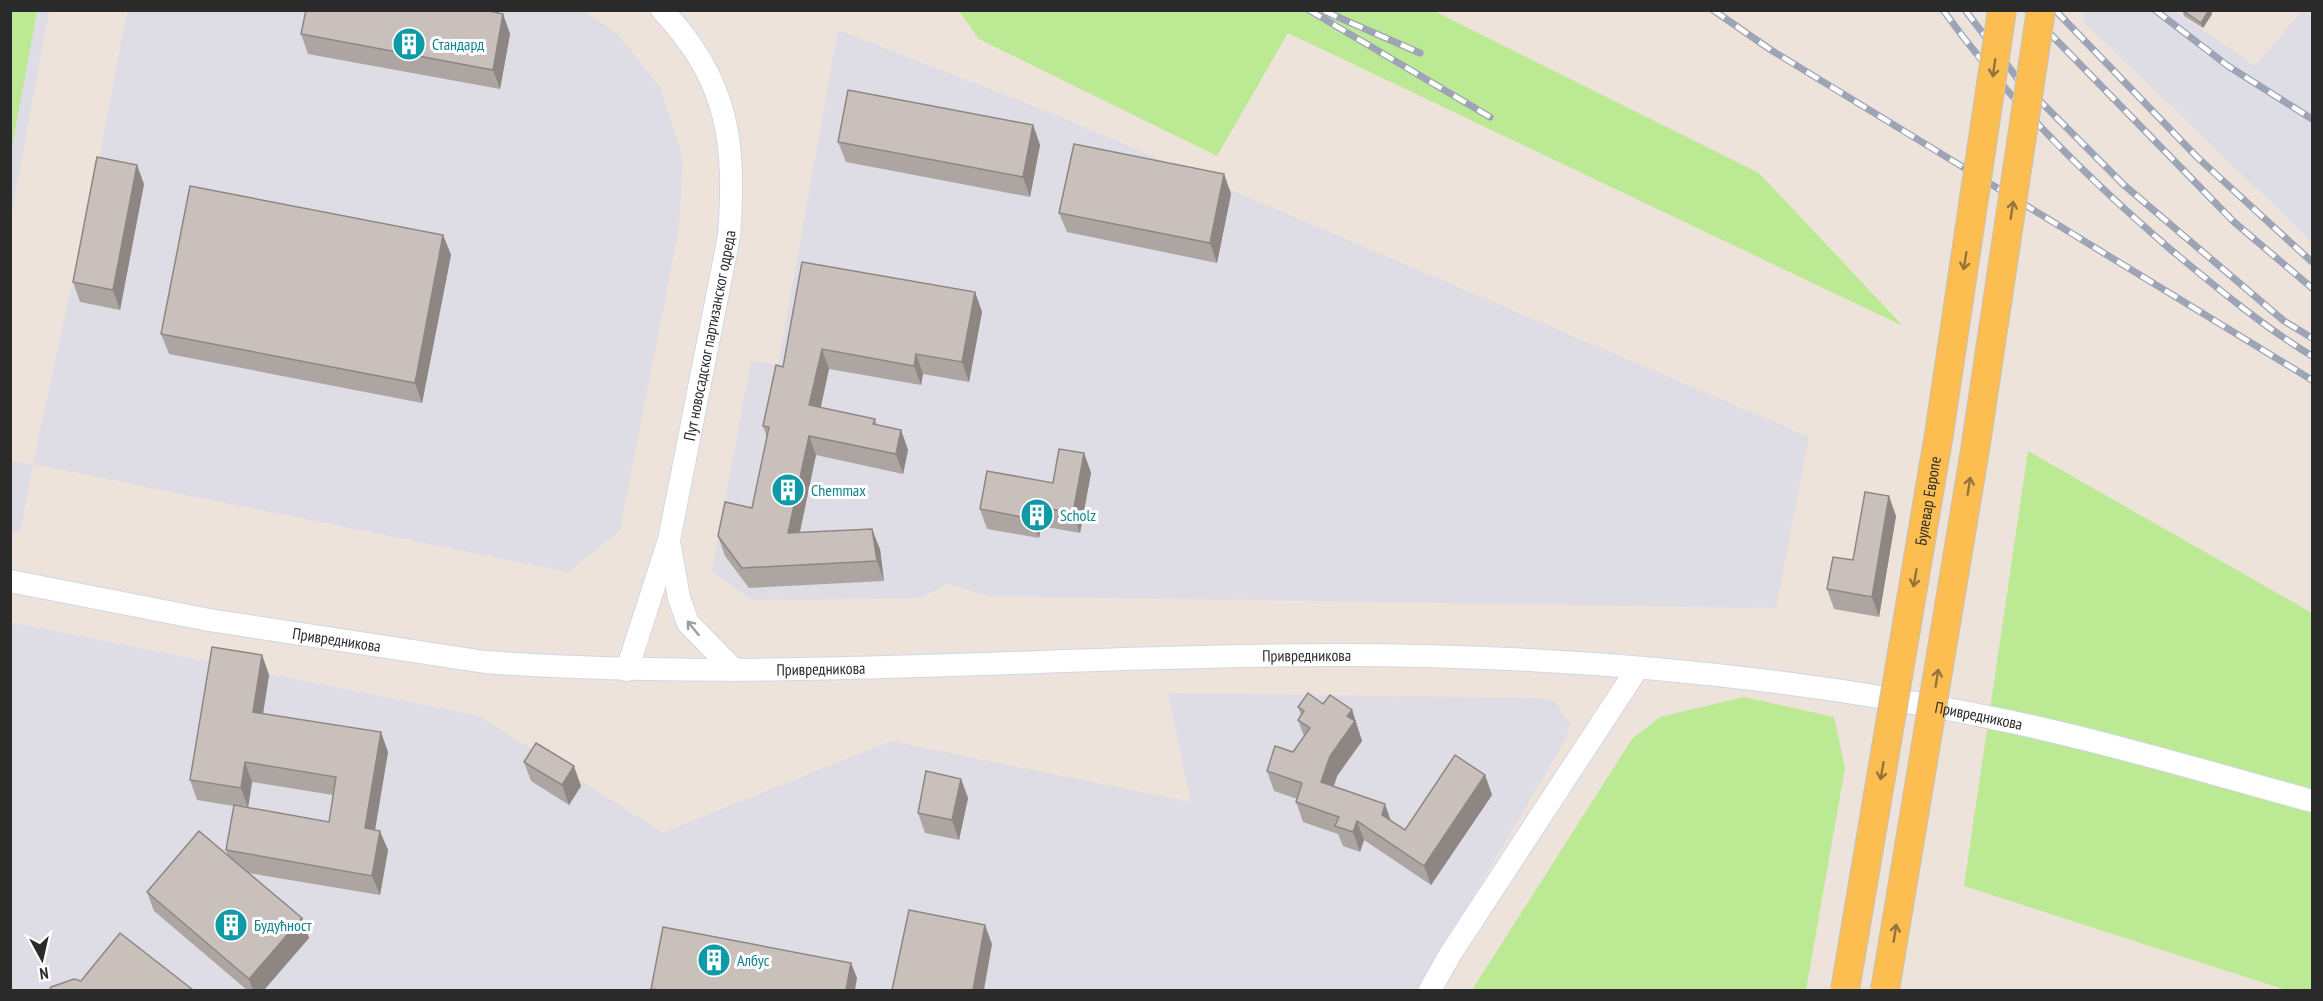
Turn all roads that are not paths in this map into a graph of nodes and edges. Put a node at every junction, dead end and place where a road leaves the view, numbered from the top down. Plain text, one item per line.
1 (662, 10) edge
2 (2002, 10) edge
3 (2041, 10) edge
4 (669, 540) junction
5 (10, 581) edge
6 (1637, 669) junction
7 (627, 670) junction
8 (734, 670) junction
9 (2313, 801) edge
10 (1430, 990) edge
11 (1845, 990) edge
12 (1885, 990) edge

1 - 4 street, Пут новосадског партизанског одреда
2 -> 11 main road, Булевар Европе, bridge
12 -> 3 main road, bridge
4 - 7 street, Пут новосадског партизанског одреда
8 -> 4 street
5 - 7 street, Привредникова
6 - 8 street, Привредникова
6 - 9 street, Привредникова
6 - 10 street
7 - 8 street, Привредникова

